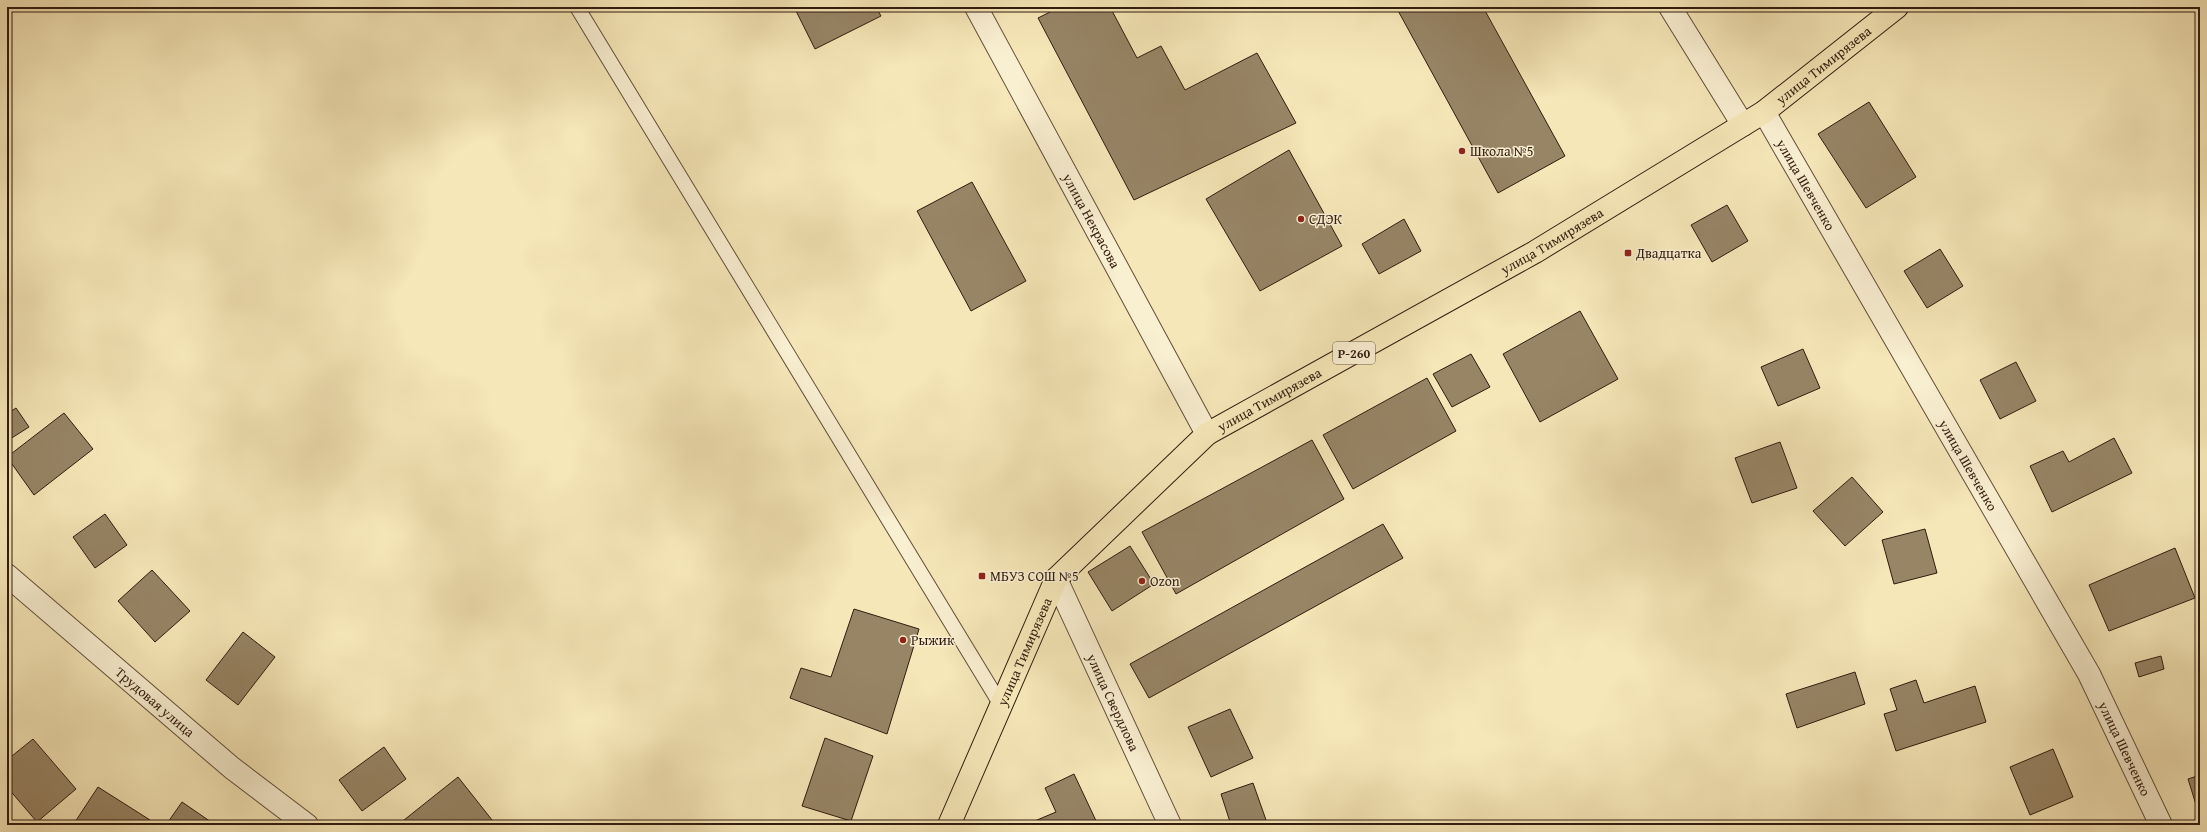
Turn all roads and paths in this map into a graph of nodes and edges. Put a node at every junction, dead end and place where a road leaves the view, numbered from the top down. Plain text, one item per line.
1 (577, 7) edge
2 (976, 7) edge
3 (1670, 7) edge
4 (1897, 7) edge
5 (1764, 112) junction
6 (1743, 125) junction
7 (1207, 434) junction
8 (7, 575) edge
9 (1056, 579) junction
10 (1001, 705) junction
11 (307, 825) edge
12 (949, 825) edge
13 (1170, 825) edge
14 (2161, 825) edge

1 - 10 lane
2 - 7 street, улица Некрасова
3 - 6 street
4 - 5 highway, улица Тимирязева / Р-260
5 - 6 highway, улица Тимирязева / Р-260
5 - 14 street, улица Шевченко
6 - 7 highway, улица Тимирязева / Р-260
7 - 9 highway, улица Тимирязева / Р-260
8 - 11 street, Трудовая улица
9 - 10 highway, улица Тимирязева / Р-260
9 - 13 street, улица Свердлова
10 - 12 highway, улица Тимирязева / Р-260

